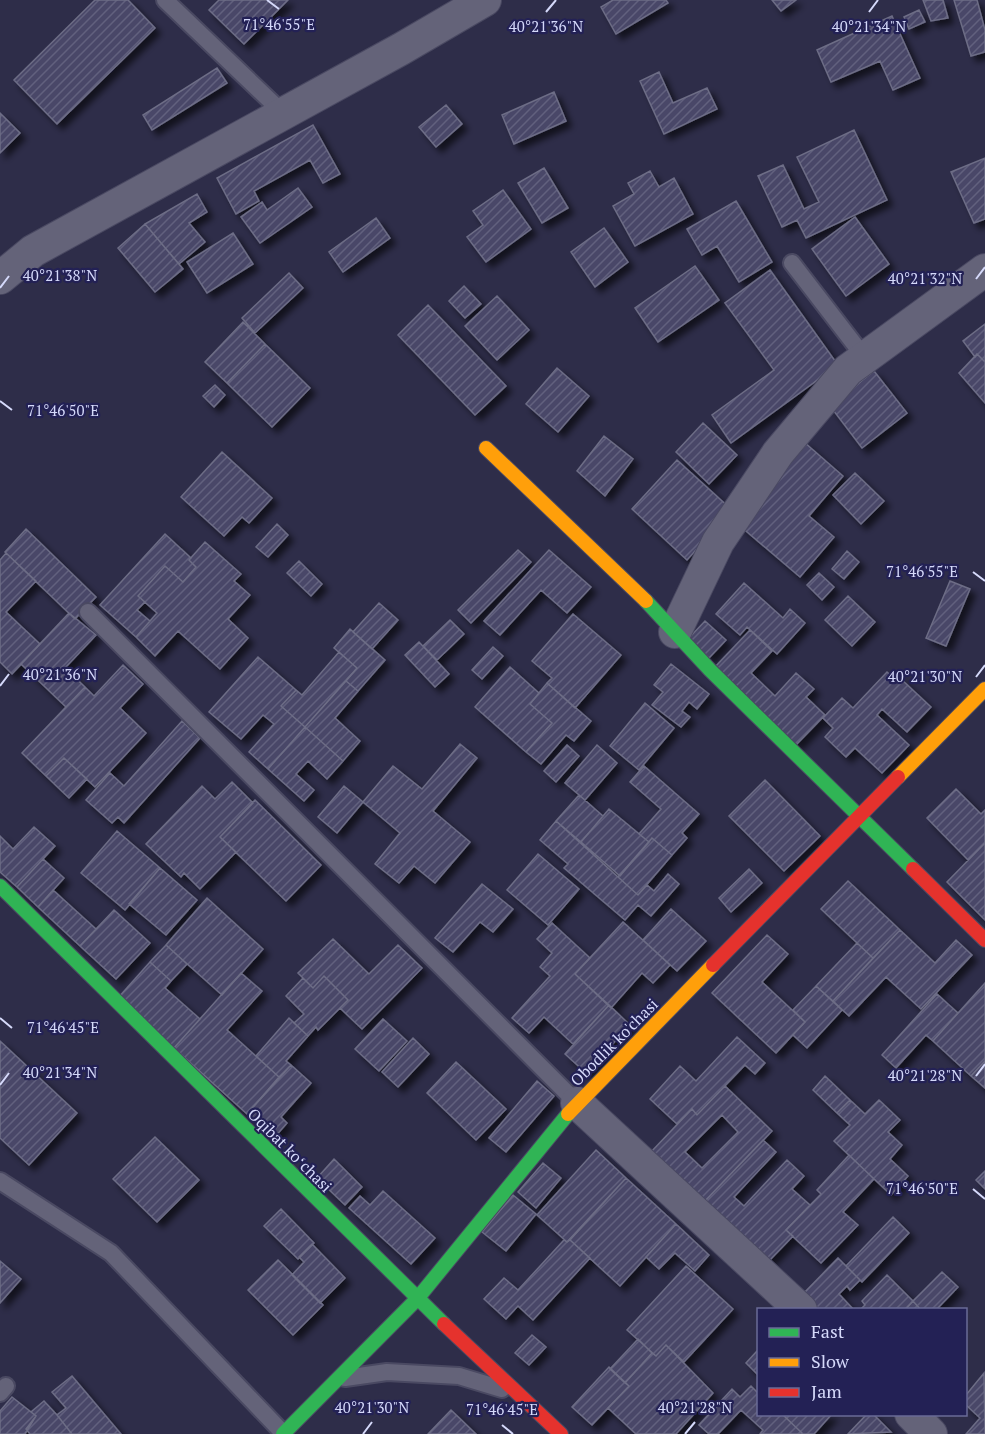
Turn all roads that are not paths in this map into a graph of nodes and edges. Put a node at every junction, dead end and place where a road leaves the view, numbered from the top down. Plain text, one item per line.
1 (165, 0) edge
2 (484, 0) edge
3 (284, 114) junction
4 (792, 263) dead end
5 (985, 270) edge
6 (0, 278) edge
7 (865, 358) junction
8 (486, 448) dead end
9 (88, 612) dead end
10 (675, 632) junction
11 (985, 689) edge
12 (859, 817) junction
13 (0, 886) edge
14 (985, 940) edge
15 (577, 1103) junction
16 (0, 1181) edge
17 (417, 1299) junction
18 (799, 1308) edge
19 (338, 1379) junction
20 (519, 1395) junction
21 (913, 1416) edge
22 (283, 1434) edge
23 (561, 1434) edge
24 (932, 1434) edge

1 - 3 lane
2 - 3 street
3 - 6 street
4 - 7 lane
5 - 7 street
7 - 10 street
8 - 10 street
9 - 15 lane
10 - 12 street
11 - 12 street, Obodlik ko'chasi
12 - 14 street
12 - 15 street, Obodlik ko'chasi
13 - 17 street, Oqibat koʻchasi
15 - 17 street, Obodlik ko'chasi
15 - 18 street
16 - 22 lane
17 - 19 street, Obodlik ko'chasi
17 - 20 street, Oqibat koʻchasi
19 - 20 lane
19 - 22 street, Obodlik ko'chasi
20 - 23 street, Oqibat koʻchasi
21 - 24 street

